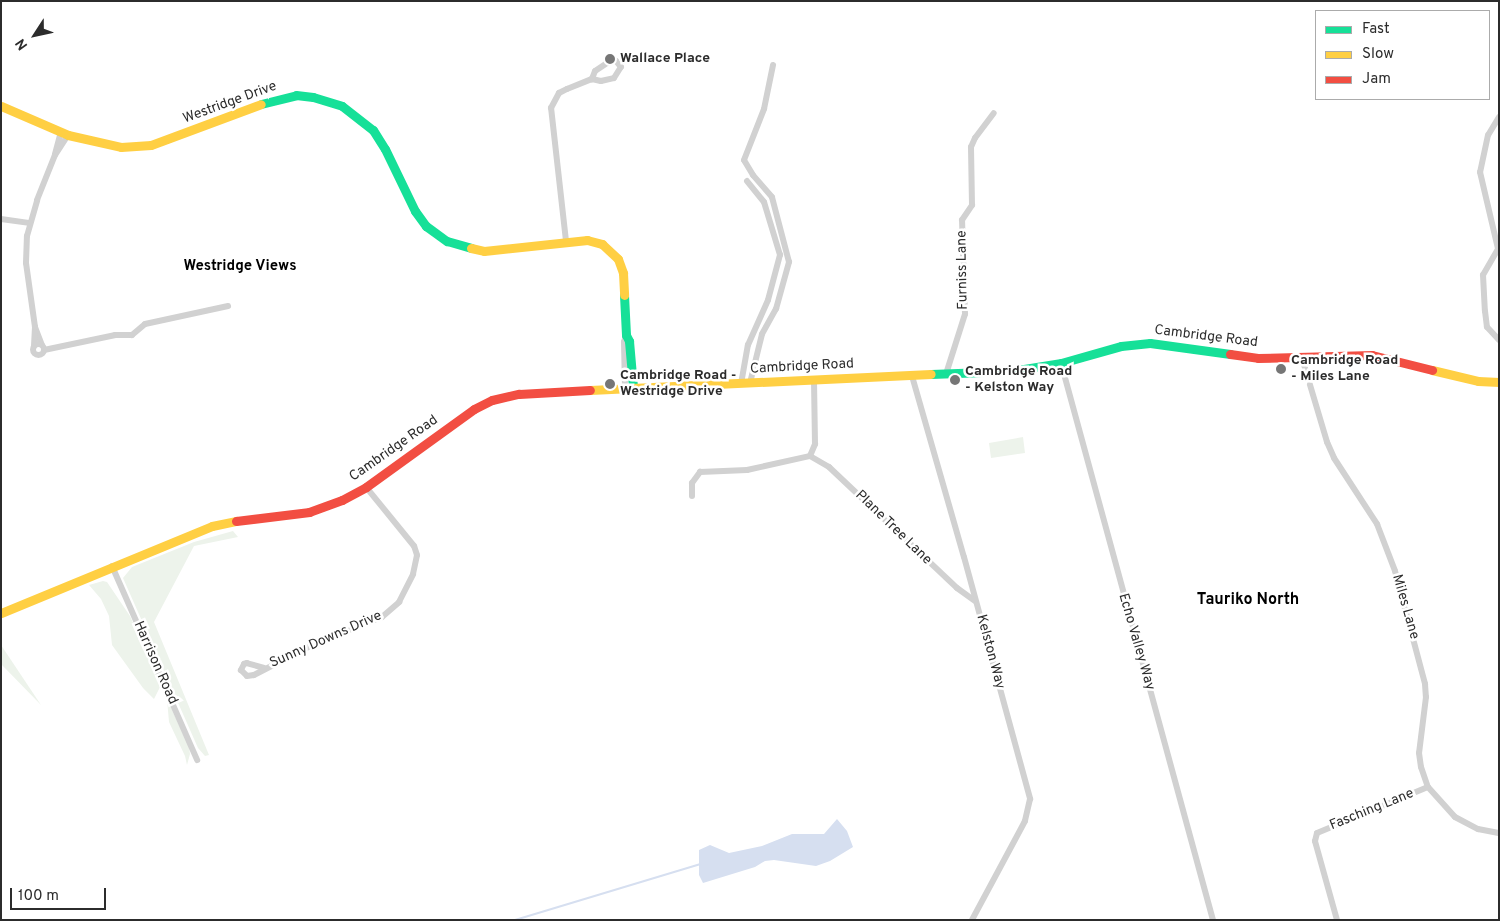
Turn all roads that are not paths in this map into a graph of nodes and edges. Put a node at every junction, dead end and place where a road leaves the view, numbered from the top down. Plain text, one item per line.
1 (773, 65) dead end
2 (592, 79) dead end
3 (1, 106) edge
4 (994, 113) dead end
5 (1499, 117) edge
6 (64, 133) junction
7 (747, 181) dead end
8 (1, 219) edge
9 (29, 223) junction
10 (566, 241) junction
11 (228, 306) dead end
12 (35, 327) junction
13 (1499, 340) edge
14 (34, 346) junction
15 (43, 348) junction
16 (1302, 358) junction
17 (1061, 363) junction
18 (946, 374) junction
19 (912, 376) junction
20 (814, 380) junction
21 (1499, 382) edge
22 (746, 383) junction
23 (629, 387) junction
24 (810, 456) junction
25 (366, 487) junction
26 (692, 496) dead end
27 (112, 566) junction
28 (976, 601) junction
29 (1, 613) edge
30 (264, 668) dead end
31 (197, 760) dead end
32 (1428, 788) junction
33 (1499, 833) edge
34 (972, 920) edge
35 (1213, 920) edge
36 (1337, 920) edge

1 - 22 street
2 - 10 street
3 - 6 main road, Westridge Drive
4 - 18 street, Furniss Lane
5 - 13 street
6 - 9 street
6 - 10 main road, Westridge Drive
7 - 22 street
8 - 9 street
9 - 12 street
10 - 23 main road, Westridge Drive
11 - 15 street
12 - 14 street
12 - 15 street
14 - 15 street
14 - 15 street
16 - 17 main road, Cambridge Road
16 - 21 main road, Cambridge Road
16 - 32 street, Miles Lane
17 - 18 main road, Cambridge Road
17 - 35 street, Echo Valley Way
18 - 19 main road, Cambridge Road
19 - 20 main road, Cambridge Road
19 - 28 street, Kelston Way
20 - 22 main road, Cambridge Road
20 - 24 street
22 - 23 main road, Cambridge Road
23 - 25 main road, Cambridge Road
24 - 26 street
24 - 28 street, Plane Tree Lane
25 - 27 main road, Cambridge Road
25 - 30 street, Sunny Downs Drive
27 - 29 main road, Cambridge Road
27 - 31 street, Harrison Road
28 - 34 street, Kelston Way
32 - 33 street, Miles Lane
32 - 36 street, Fasching Lane

